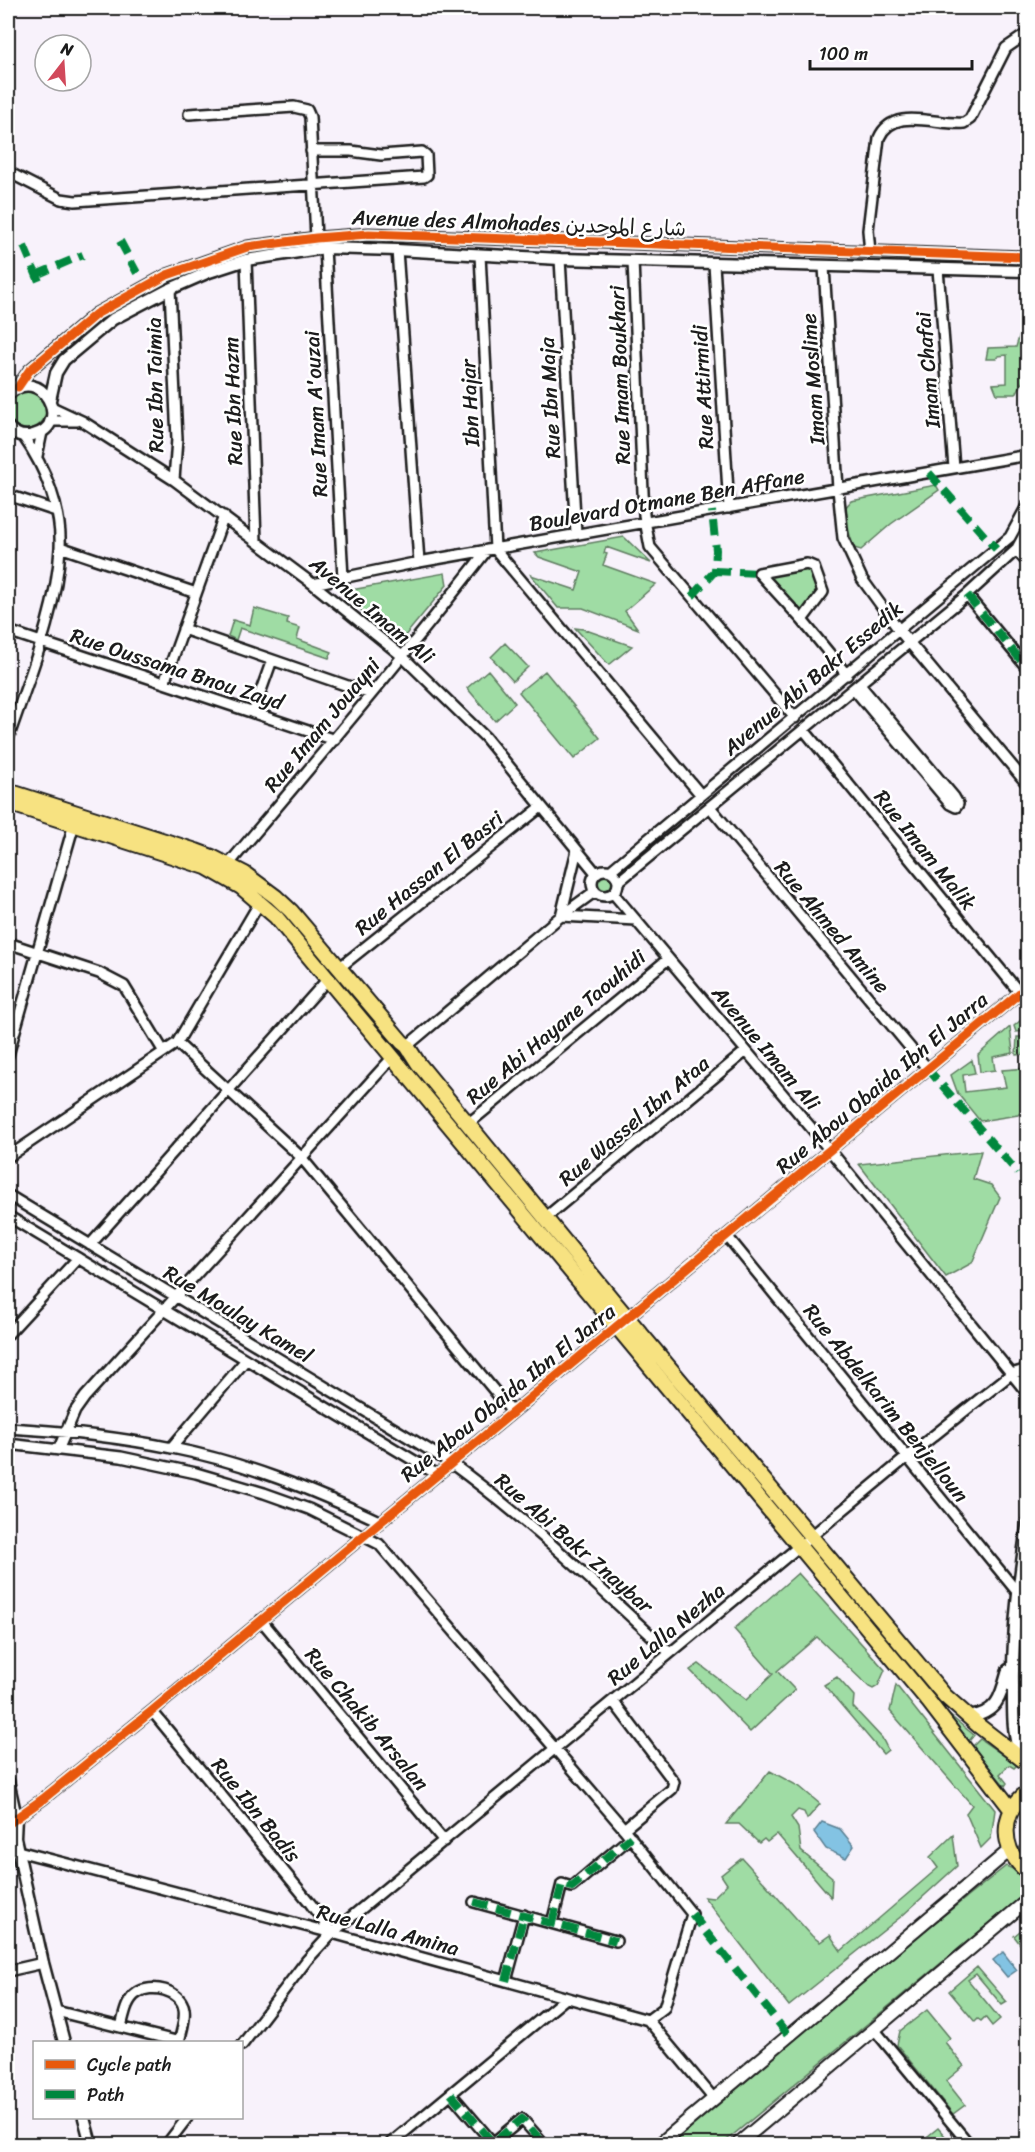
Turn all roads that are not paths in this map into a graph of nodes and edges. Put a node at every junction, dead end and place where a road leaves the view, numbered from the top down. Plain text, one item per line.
1 (1028, 33) edge
2 (189, 114) dead end
3 (311, 152) junction
4 (8, 172) edge
5 (313, 185) junction
6 (316, 238) junction
7 (325, 248) junction
8 (397, 250) junction
9 (870, 252) junction
10 (480, 255) junction
11 (1028, 257) edge
12 (560, 259) junction
13 (246, 260) junction
14 (633, 261) junction
15 (714, 264) junction
16 (824, 267) junction
17 (938, 269) junction
18 (1028, 271) edge
19 (170, 289) junction
20 (11, 391) edge
21 (51, 404) junction
22 (50, 421) junction
23 (82, 421) junction
24 (8, 427) edge
25 (42, 432) junction
26 (23, 436) junction
27 (1028, 455) edge
28 (37, 456) junction
29 (954, 468) junction
30 (174, 480) junction
31 (838, 489) junction
32 (8, 495) edge
33 (1028, 504) edge
34 (729, 508) junction
35 (56, 511) junction
36 (224, 516) junction
37 (645, 523) junction
38 (1028, 528) edge
39 (576, 534) junction
40 (256, 541) junction
41 (60, 547) junction
42 (491, 549) junction
43 (1016, 550) junction
44 (419, 562) junction
45 (1028, 563) edge
46 (343, 578) junction
47 (313, 584) junction
48 (196, 593) junction
49 (967, 595) junction
50 (802, 620) junction
51 (183, 629) junction
52 (899, 630) junction
53 (8, 631) edge
54 (40, 642) junction
55 (910, 643) junction
56 (402, 656) junction
57 (272, 660) junction
58 (1028, 669) edge
59 (847, 675) junction
60 (164, 683) junction
61 (857, 687) junction
62 (371, 694) junction
63 (12, 711) edge
64 (253, 713) junction
65 (795, 718) junction
66 (804, 730) junction
67 (8, 739) edge
68 (335, 740) junction
69 (1028, 785) edge
70 (8, 791) edge
71 (701, 795) junction
72 (8, 803) edge
73 (541, 807) junction
74 (710, 807) junction
75 (74, 824) junction
76 (577, 850) junction
77 (228, 865) junction
78 (610, 871) junction
79 (596, 873) junction
80 (618, 882) junction
81 (594, 892) junction
82 (613, 893) junction
83 (260, 902) junction
84 (561, 916) junction
85 (636, 920) junction
86 (8, 943) edge
87 (38, 953) junction
88 (668, 959) junction
89 (339, 968) junction
90 (327, 980) junction
91 (1028, 986) edge
92 (1019, 992) junction
93 (11, 1035) edge
94 (177, 1043) junction
95 (406, 1047) junction
96 (746, 1051) junction
97 (164, 1052) junction
98 (8, 1055) edge
99 (392, 1057) junction
100 (927, 1068) junction
101 (229, 1090) junction
102 (468, 1124) junction
103 (830, 1149) junction
104 (8, 1157) edge
105 (301, 1157) junction
106 (8, 1196) edge
107 (8, 1216) edge
108 (545, 1218) junction
109 (727, 1236) junction
110 (90, 1245) junction
111 (78, 1258) junction
112 (176, 1298) junction
113 (164, 1311) junction
114 (628, 1317) junction
115 (616, 1327) junction
116 (8, 1334) edge
117 (245, 1360) junction
118 (1028, 1369) edge
119 (1011, 1374) junction
120 (1028, 1394) edge
121 (512, 1412) junction
122 (8, 1428) edge
123 (64, 1433) junction
124 (8, 1444) edge
125 (59, 1448) junction
126 (171, 1448) junction
127 (907, 1457) junction
128 (451, 1463) junction
129 (438, 1475) junction
130 (1028, 1520) edge
131 (379, 1521) junction
132 (363, 1536) junction
133 (810, 1537) junction
134 (799, 1546) junction
135 (1018, 1593) junction
136 (261, 1620) junction
137 (670, 1653) junction
138 (1012, 1655) junction
139 (614, 1701) junction
140 (152, 1711) junction
141 (969, 1717) junction
142 (555, 1750) junction
143 (1024, 1761) edge
144 (8, 1781) edge
145 (1028, 1792) edge
146 (1011, 1809) junction
147 (12, 1820) edge
148 (8, 1829) edge
149 (627, 1833) junction
150 (15, 1838) junction
151 (444, 1841) junction
152 (18, 1851) junction
153 (1010, 1851) junction
154 (1028, 1872) edge
155 (1028, 1900) edge
156 (474, 1902) dead end
157 (524, 1915) junction
158 (552, 1923) junction
159 (332, 1933) junction
160 (616, 1941) dead end
161 (43, 1963) junction
162 (8, 1971) edge
163 (506, 1981) junction
164 (566, 1998) junction
165 (56, 2011) junction
166 (648, 2020) junction
167 (121, 2027) junction
168 (874, 2029) junction
169 (64, 2041) edge
170 (175, 2041) edge
171 (179, 2041) edge
172 (243, 2043) edge
173 (451, 2094) junction
174 (714, 2099) junction
175 (84, 2119) edge
176 (186, 2119) edge
177 (91, 2145) edge
178 (167, 2145) edge
179 (390, 2145) edge
180 (544, 2145) edge
181 (660, 2145) edge
182 (738, 2145) edge
183 (969, 2145) edge

1 - 9 street
2 - 3 street
3 - 5 street
3 - 5 street
4 - 5 street
5 - 6 street
6 - 9 street, Avenue des Almohades شارع الموحدين
6 - 20 street, Avenue des Almohades شارع الموحدين
7 - 8 street, Avenue des Almohades شارع الموحدين
7 - 13 street, Avenue des Almohades شارع الموحدين
7 - 46 street, Rue Imam A'ouzai
8 - 10 street, Avenue des Almohades شارع الموحدين
8 - 44 street
9 - 11 street, Avenue des Almohades شارع الموحدين
10 - 12 street, Avenue des Almohades شارع الموحدين
10 - 42 street, Ibn Hajar
12 - 14 street, Avenue des Almohades شارع الموحدين
12 - 39 street, Rue Ibn Maja
13 - 19 street, Avenue des Almohades شارع الموحدين
13 - 40 street, Rue Ibn Hazm
14 - 15 street, Avenue des Almohades شارع الموحدين
14 - 37 street, Rue Imam Boukhari
15 - 16 street, Avenue des Almohades شارع الموحدين
15 - 34 street, Rue Attirmidi
16 - 17 street, Avenue des Almohades شارع الموحدين
16 - 31 street, Imam Moslime
17 - 18 street, Avenue des Almohades شارع الموحدين
17 - 29 street, Imam Chafai
19 - 21 street, Avenue des Almohades شارع الموحدين
19 - 30 street, Rue Ibn Taimia
20 - 21 street
21 - 22 street, Avenue des Almohades شارع الموحدين
21 - 23 street, Avenue Imam Ali
22 - 23 street
22 - 25 street
23 - 30 street, Avenue Imam Ali
24 - 26 street
25 - 26 street
25 - 28 street
26 - 28 street
27 - 29 street, Boulevard Otmane Ben Affane
28 - 35 street
29 - 31 street, Boulevard Otmane Ben Affane
30 - 36 street, Avenue Imam Ali
31 - 34 street, Boulevard Otmane Ben Affane
31 - 52 street, Imam Moslime
32 - 35 street
33 - 52 street, Avenue Abi Bakr Essedik
34 - 37 street, Boulevard Otmane Ben Affane
35 - 41 street
36 - 40 street, Avenue Imam Ali
36 - 48 street
37 - 39 street, Boulevard Otmane Ben Affane
37 - 65 street
38 - 43 street, Avenue Abi Bakr Essedik
39 - 42 street, Boulevard Otmane Ben Affane
40 - 47 street, Avenue Imam Ali
41 - 48 street
41 - 54 street
42 - 44 street, Boulevard Otmane Ben Affane
42 - 56 street, Rue Imam Jouayni
42 - 71 street
43 - 45 street
43 - 49 street, Avenue Abi Bakr Essedik
44 - 46 street, Boulevard Otmane Ben Affane
46 - 47 street, Boulevard Otmane Ben Affane
47 - 56 street, Avenue Imam Ali
48 - 51 street
49 - 55 street, Avenue Abi Bakr Essedik
49 - 58 street
50 - 50 street
50 - 59 street
51 - 57 street
51 - 60 street
52 - 55 street, Imam Moslime
52 - 59 street, Avenue Abi Bakr Essedik
53 - 54 street, Rue Oussama Bnou Zayd
54 - 60 street, Rue Oussama Bnou Zayd
54 - 63 street
55 - 61 street, Avenue Abi Bakr Essedik
55 - 69 street, Imam Moslime
56 - 62 street, Rue Imam Jouayni
56 - 73 street, Avenue Imam Ali
57 - 62 street
57 - 64 street
59 - 65 street, Avenue Abi Bakr Essedik
60 - 64 street, Rue Oussama Bnou Zayd
61 - 61 street
61 - 66 street, Avenue Abi Bakr Essedik
62 - 68 street, Rue Imam Jouayni
63 - 67 street
64 - 68 street, Rue Oussama Bnou Zayd
65 - 71 street, Avenue Abi Bakr Essedik
66 - 74 street, Avenue Abi Bakr Essedik
66 - 92 street, Rue Imam Malik
68 - 77 street, Rue Imam Jouayni
70 - 77 main road
71 - 78 street, Avenue Abi Bakr Essedik
72 - 75 main road
73 - 76 street, Avenue Imam Ali
73 - 89 street, Rue Hassan El Basri
74 - 80 street, Avenue Abi Bakr Essedik
74 - 100 street, Rue Ahmed Amine
75 - 83 main road
75 - 87 street
76 - 79 street, Avenue Imam Ali
76 - 84 street
77 - 89 main road
78 - 79 street
78 - 80 street
79 - 81 street
80 - 82 street
81 - 82 street
81 - 84 street
82 - 85 street, Avenue Imam Ali
83 - 90 main road
83 - 94 street
84 - 85 street
84 - 95 street
85 - 88 street, Avenue Imam Ali
86 - 87 street
87 - 93 street
87 - 97 street
88 - 96 street, Avenue Imam Ali
88 - 102 street, Rue Abi Hayane Taouhidi
89 - 95 main road
90 - 99 main road
90 - 101 street
91 - 92 street, Rue Abou Obaida Ibn El Jarra
92 - 100 street, Rue Abou Obaida Ibn El Jarra
93 - 98 street
94 - 97 street
94 - 101 street
95 - 99 main road
95 - 102 main road
96 - 103 street, Avenue Imam Ali
96 - 108 street, Rue Wassel Ibn Ataa
97 - 104 street
99 - 105 street
99 - 115 main road
100 - 103 street, Rue Abou Obaida Ibn El Jarra
101 - 105 street
101 - 110 street
102 - 108 main road
103 - 109 street, Rue Abou Obaida Ibn El Jarra
103 - 119 street, Avenue Imam Ali
105 - 112 street
105 - 121 street
106 - 110 street, Rue Moulay Kamel
107 - 111 street, Rue Moulay Kamel
108 - 114 main road
109 - 114 street, Rue Abou Obaida Ibn El Jarra
109 - 127 street, Rue Abdelkarim Benjelloun
110 - 112 street, Rue Moulay Kamel
111 - 113 street, Rue Moulay Kamel
111 - 116 street
112 - 113 street
112 - 128 street, Rue Moulay Kamel
113 - 117 street, Rue Moulay Kamel
113 - 123 street
114 - 115 street, Rue Abou Obaida Ibn El Jarra
114 - 133 main road
115 - 121 street, Rue Abou Obaida Ibn El Jarra
115 - 134 main road
117 - 126 street
117 - 129 street, Rue Moulay Kamel
118 - 119 street, Rue Lalla Nezha
119 - 120 street, Avenue Imam Ali
119 - 127 street, Rue Lalla Nezha
121 - 128 street, Rue Abou Obaida Ibn El Jarra
122 - 123 street
123 - 125 street
123 - 126 street
124 - 125 street
125 - 132 street
126 - 131 street
127 - 133 street, Rue Lalla Nezha
127 - 135 street, Rue Abdelkarim Benjelloun
128 - 129 street, Rue Abou Obaida Ibn El Jarra
128 - 137 street, Rue Abi Bakr Znaybar
129 - 131 street, Rue Abou Obaida Ibn El Jarra
130 - 135 street
131 - 132 street, Rue Abou Obaida Ibn El Jarra
132 - 136 street, Rue Abou Obaida Ibn El Jarra
132 - 142 street
133 - 134 street, Rue Lalla Nezha
133 - 141 main road
134 - 137 street, Rue Lalla Nezha
134 - 146 main road
135 - 138 street
136 - 140 street, Rue Abou Obaida Ibn El Jarra
136 - 151 street, Rue Chakib Arsalan
137 - 139 street, Rue Lalla Nezha
138 - 141 street
138 - 143 street
139 - 142 street, Rue Lalla Nezha
139 - 149 street
140 - 147 street, Rue Abou Obaida Ibn El Jarra
140 - 159 street, Rue Ibn Badis
141 - 143 main road
142 - 149 street
142 - 151 street, Rue Lalla Nezha
144 - 147 street
145 - 146 main road
146 - 153 main road
147 - 150 street
148 - 150 street
149 - 158 street
149 - 166 street
150 - 152 street
151 - 159 street, Rue Lalla Nezha
152 - 159 street, Rue Lalla Amina
152 - 161 street
153 - 154 main road
153 - 174 main road
155 - 168 main road
156 - 157 street
157 - 158 street
157 - 163 street
158 - 160 street
159 - 163 street, Rue Lalla Amina
159 - 172 street, Rue Lalla Nezha
161 - 162 street
161 - 165 street
163 - 164 street, Rue Lalla Amina
164 - 166 street, Rue Lalla Amina
164 - 173 street
165 - 167 street
165 - 169 street
166 - 174 street
167 - 170 street
167 - 171 street
168 - 182 main road
168 - 183 street
173 - 179 street
173 - 180 street
174 - 181 main road
175 - 177 street
176 - 178 street

